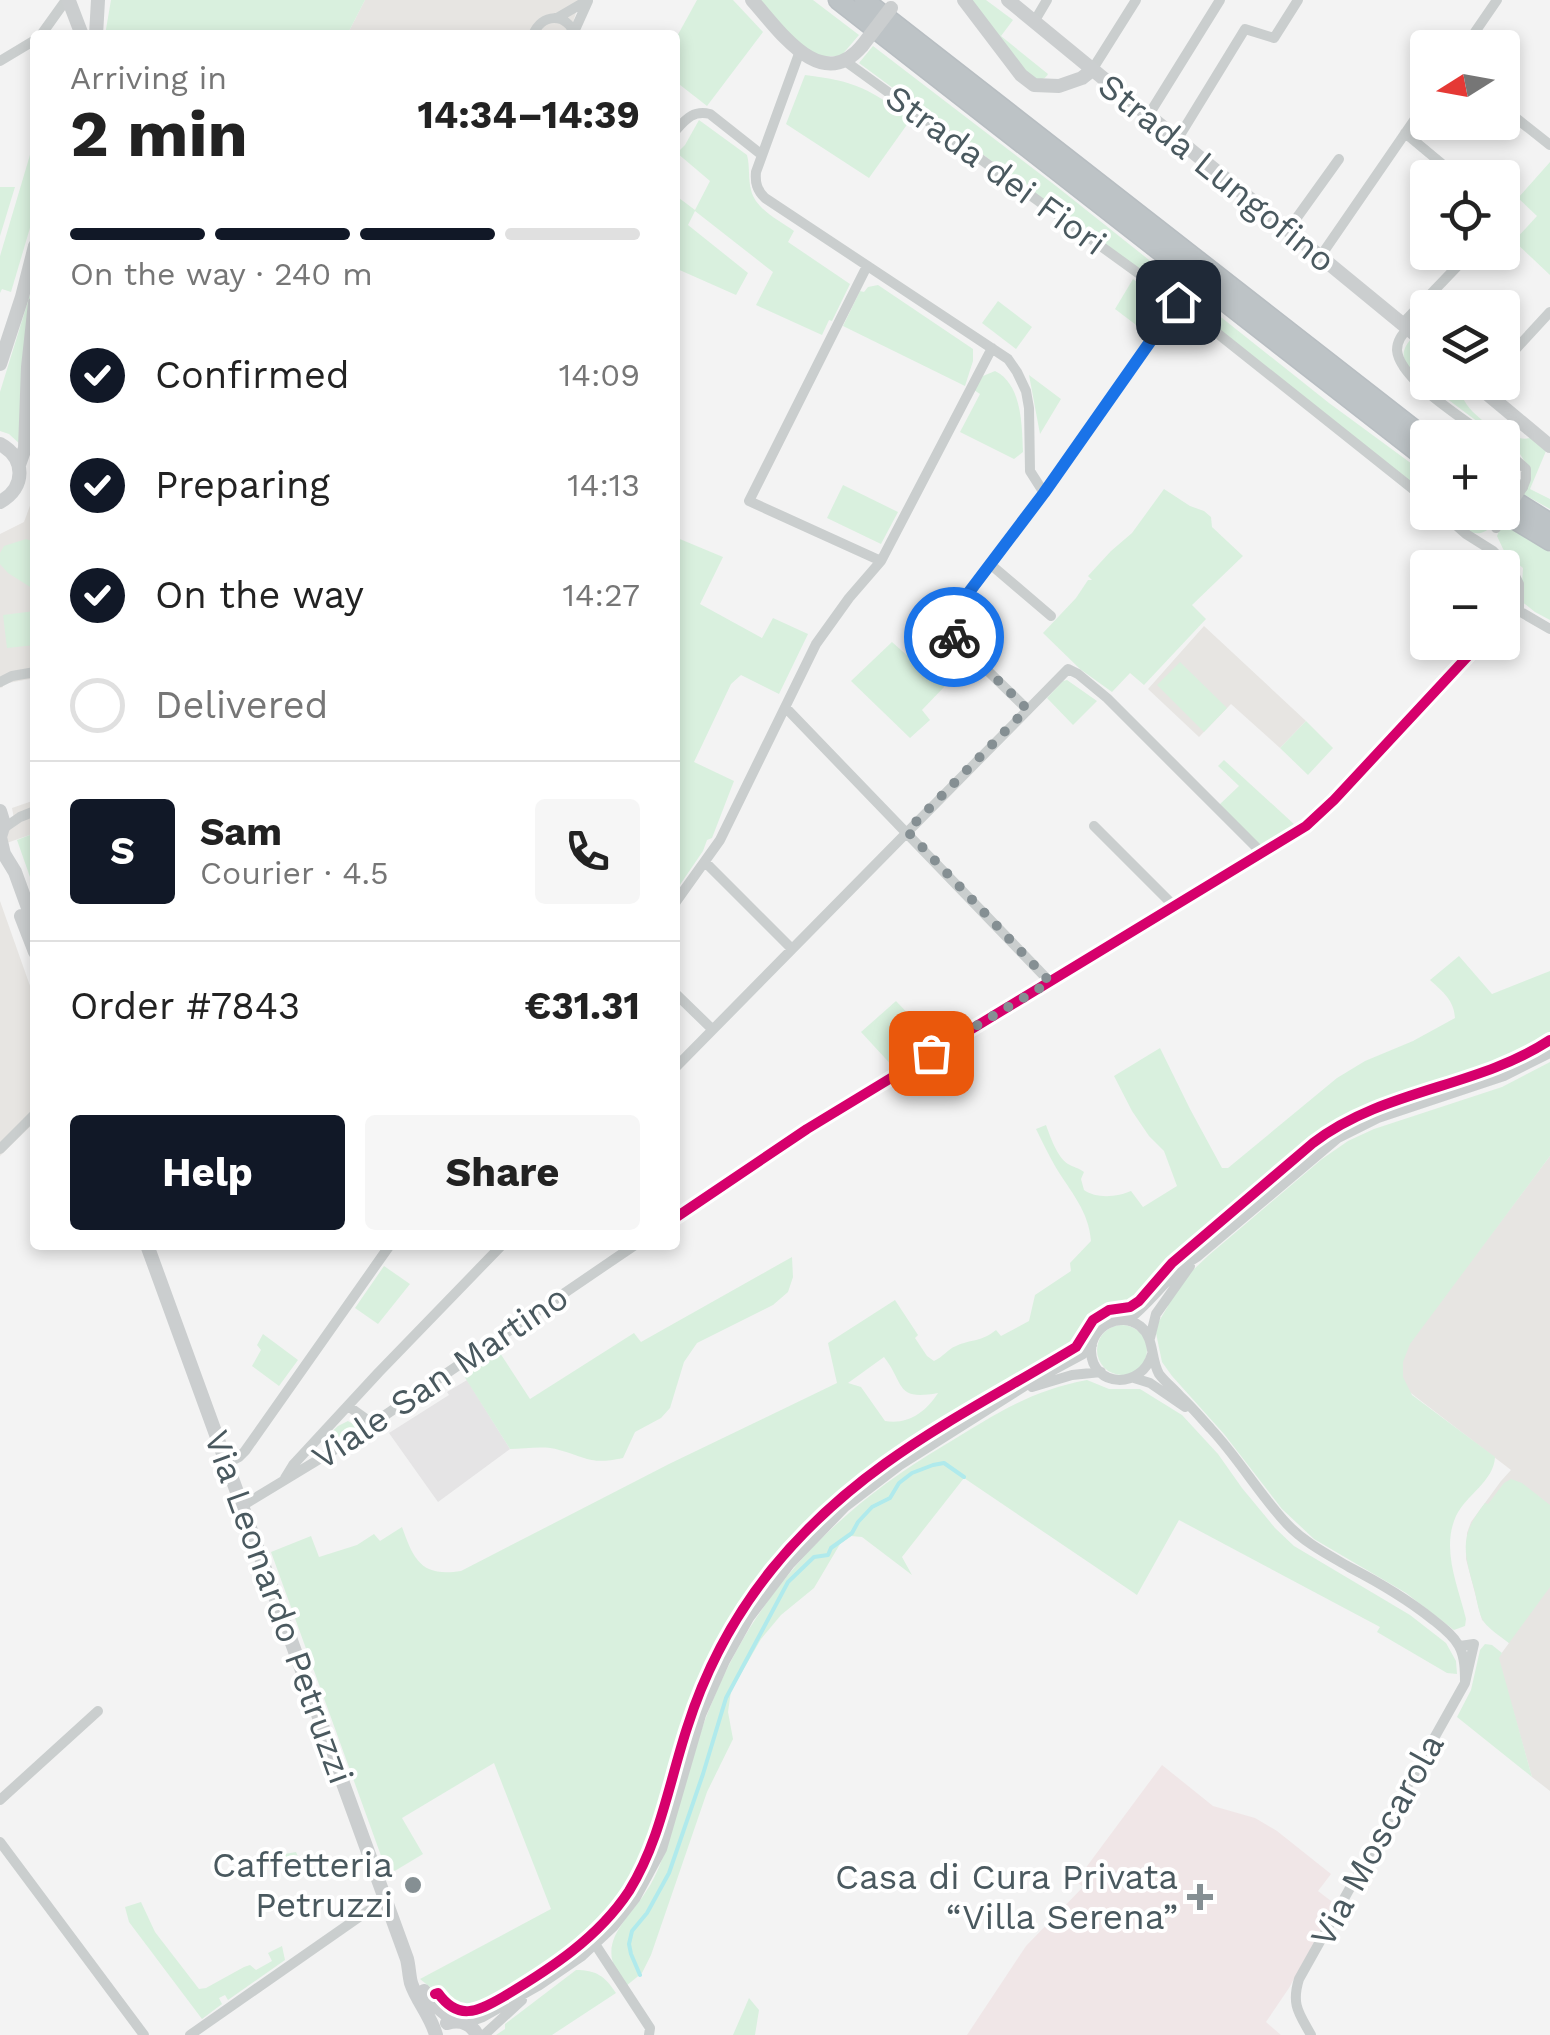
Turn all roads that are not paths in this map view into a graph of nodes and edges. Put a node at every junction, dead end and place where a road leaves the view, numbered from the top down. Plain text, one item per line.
1 (67, 0) edge
2 (96, 0) edge
3 (589, 0) edge
4 (752, 0) edge
5 (838, 0) edge
6 (864, 0) edge
7 (964, 0) edge
8 (1008, 0) edge
9 (1047, 0) edge
10 (1136, 0) edge
11 (1220, 0) edge
12 (1298, 0) edge
13 (1498, 0) edge
14 (894, 4) edge
15 (557, 18) junction
16 (1034, 22) junction
17 (43, 30) edge
18 (80, 30) edge
19 (96, 30) edge
20 (536, 30) edge
21 (573, 30) edge
22 (577, 30) edge
23 (1477, 30) edge
24 (30, 42) edge
25 (800, 51) junction
26 (0, 61) edge
27 (845, 62) junction
28 (1092, 70) junction
29 (1148, 116) junction
30 (1520, 121) edge
31 (680, 126) edge
32 (1410, 126) edge
33 (1405, 133) junction
34 (1177, 140) junction
35 (1550, 145) edge
36 (762, 155) junction
37 (1339, 158) dead end
38 (1437, 160) edge
39 (1288, 230) junction
40 (1320, 257) junction
41 (30, 266) edge
42 (867, 266) junction
43 (1455, 270) edge
44 (1178, 302) junction
45 (1550, 312) edge
46 (1405, 326) junction
47 (1410, 330) edge
48 (1520, 344) edge
49 (30, 346) edge
50 (992, 348) junction
51 (0, 364) edge
52 (1497, 400) edge
53 (1465, 420) edge
54 (1410, 426) edge
55 (0, 444) edge
56 (1410, 446) edge
57 (1550, 446) edge
58 (1520, 464) edge
59 (19, 466) junction
60 (1410, 487) edge
61 (1520, 490) edge
62 (1044, 493) junction
63 (0, 502) edge
64 (1520, 504) edge
65 (1550, 523) edge
66 (1520, 529) edge
67 (1461, 530) edge
68 (1493, 530) edge
69 (1550, 541) edge
70 (1484, 544) junction
71 (1490, 550) edge
72 (881, 561) junction
73 (990, 564) junction
74 (1520, 612) edge
75 (1051, 616) dead end
76 (1550, 629) edge
77 (1464, 660) edge
78 (6, 674) edge
79 (0, 682) edge
80 (784, 706) junction
81 (1027, 709) junction
82 (30, 813) edge
83 (1, 825) edge
84 (1094, 826) dead end
85 (907, 831) junction
86 (1262, 852) junction
87 (705, 862) junction
88 (0, 864) edge
89 (680, 896) edge
90 (1174, 906) junction
91 (30, 912) edge
92 (30, 939) edge
93 (791, 948) junction
94 (1050, 982) junction
95 (680, 999) edge
96 (712, 1030) junction
97 (1550, 1052) edge
98 (680, 1063) edge
99 (30, 1119) edge
100 (0, 1150) edge
101 (680, 1215) edge
102 (149, 1250) edge
103 (386, 1250) edge
104 (497, 1250) edge
105 (628, 1250) edge
106 (1197, 1257) junction
107 (1128, 1320) junction
108 (1150, 1338) junction
109 (1092, 1345) junction
110 (1152, 1354) junction
111 (1101, 1372) junction
112 (1134, 1378) junction
113 (1013, 1395) junction
114 (348, 1406) junction
115 (1198, 1416) junction
116 (374, 1424) junction
117 (310, 1448) junction
118 (318, 1461) junction
119 (227, 1463) junction
120 (282, 1482) junction
121 (242, 1506) junction
122 (1460, 1646) junction
123 (1465, 1683) junction
124 (98, 1712) dead end
125 (0, 1800) edge
126 (0, 1842) edge
127 (386, 1899) junction
128 (595, 1944) junction
129 (410, 1970) junction
130 (538, 1986) junction
131 (460, 2022) junction
132 (144, 2035) edge
133 (190, 2035) edge
134 (437, 2035) edge
135 (480, 2035) edge
136 (649, 2035) edge
137 (1312, 2035) edge

1 - 2 main road
1 - 17 street
1 - 18 main road
2 - 19 main road
3 - 15 street
3 - 22 street
4 - 25 main road
5 - 56 highway
6 - 54 highway
7 - 28 main road
8 - 16 main road, Strada Lungofino
9 - 16 street
10 - 28 street
11 - 29 street
12 - 34 street
13 - 23 street
14 - 27 main road, bridge
15 - 20 street
15 - 21 street
16 - 28 main road, Strada Lungofino
24 - 26 street
25 - 27 main road, Strada dei Fiori
25 - 36 street
27 - 44 street, Strada dei Fiori
28 - 29 main road, Strada Lungofino
29 - 34 main road, Strada Lungofino
30 - 35 street
31 - 36 street
32 - 33 street
33 - 38 street
33 - 40 street
34 - 39 main road, Strada Lungofino
36 - 42 street
37 - 39 street
39 - 40 main road, Strada Lungofino
40 - 46 main road, Strada Lungofino
41 - 51 main road
42 - 50 street
42 - 72 street
43 - 46 street
44 - 60 street, Strada dei Fiori
44 - 62 street
45 - 48 street
46 - 47 main road, Strada Lungofino
46 - 53 street
49 - 59 main road
50 - 62 street
50 - 72 street
52 - 57 main road
55 - 59 main road
58 - 61 street, bridge
59 - 63 main road
62 - 73 street
64 - 65 highway
66 - 69 highway
67 - 70 street
68 - 70 street
70 - 71 street
72 - 80 street
73 - 75 street
73 - 81 street
74 - 76 street
77 - 86 street
78 - 79 street
80 - 85 street
80 - 87 street
81 - 85 street
81 - 86 street
82 - 83 street
83 - 91 main road
84 - 90 street
85 - 93 street
85 - 94 street
86 - 90 street
87 - 89 street
87 - 93 street
88 - 92 main road
90 - 94 street
93 - 96 street
94 - 101 street
95 - 96 street
96 - 98 street
97 - 106 street
99 - 100 street
102 - 119 main road, Via Leonardo Petruzzi
103 - 119 street
104 - 114 street
105 - 116 street, Viale San Martino
106 - 107 street
106 - 108 street
107 - 108 street
107 - 109 street
108 - 110 street
109 - 111 street
109 - 113 street
110 - 112 street
110 - 115 street
111 - 112 street
111 - 113 street
112 - 115 street
113 - 128 street
114 - 116 street
114 - 117 street
115 - 122 street
116 - 118 street, Viale San Martino
117 - 118 street
117 - 120 street
118 - 120 street, Viale San Martino
119 - 121 main road, Via Leonardo Petruzzi
120 - 121 street, Viale San Martino
121 - 127 main road, Via Leonardo Petruzzi
122 - 123 street
122 - 123 street, Via Moscarola
123 - 137 street, Via Moscarola
124 - 125 street
126 - 132 street
127 - 129 main road, Via Leonardo Petruzzi
127 - 133 street
128 - 130 street
128 - 136 street
129 - 131 main road, Via Leonardo Petruzzi
129 - 134 main road, Via Leonardo Petruzzi
130 - 131 street
130 - 135 street
131 - 134 main road
131 - 135 main road, Via Leonardo Petruzzi

